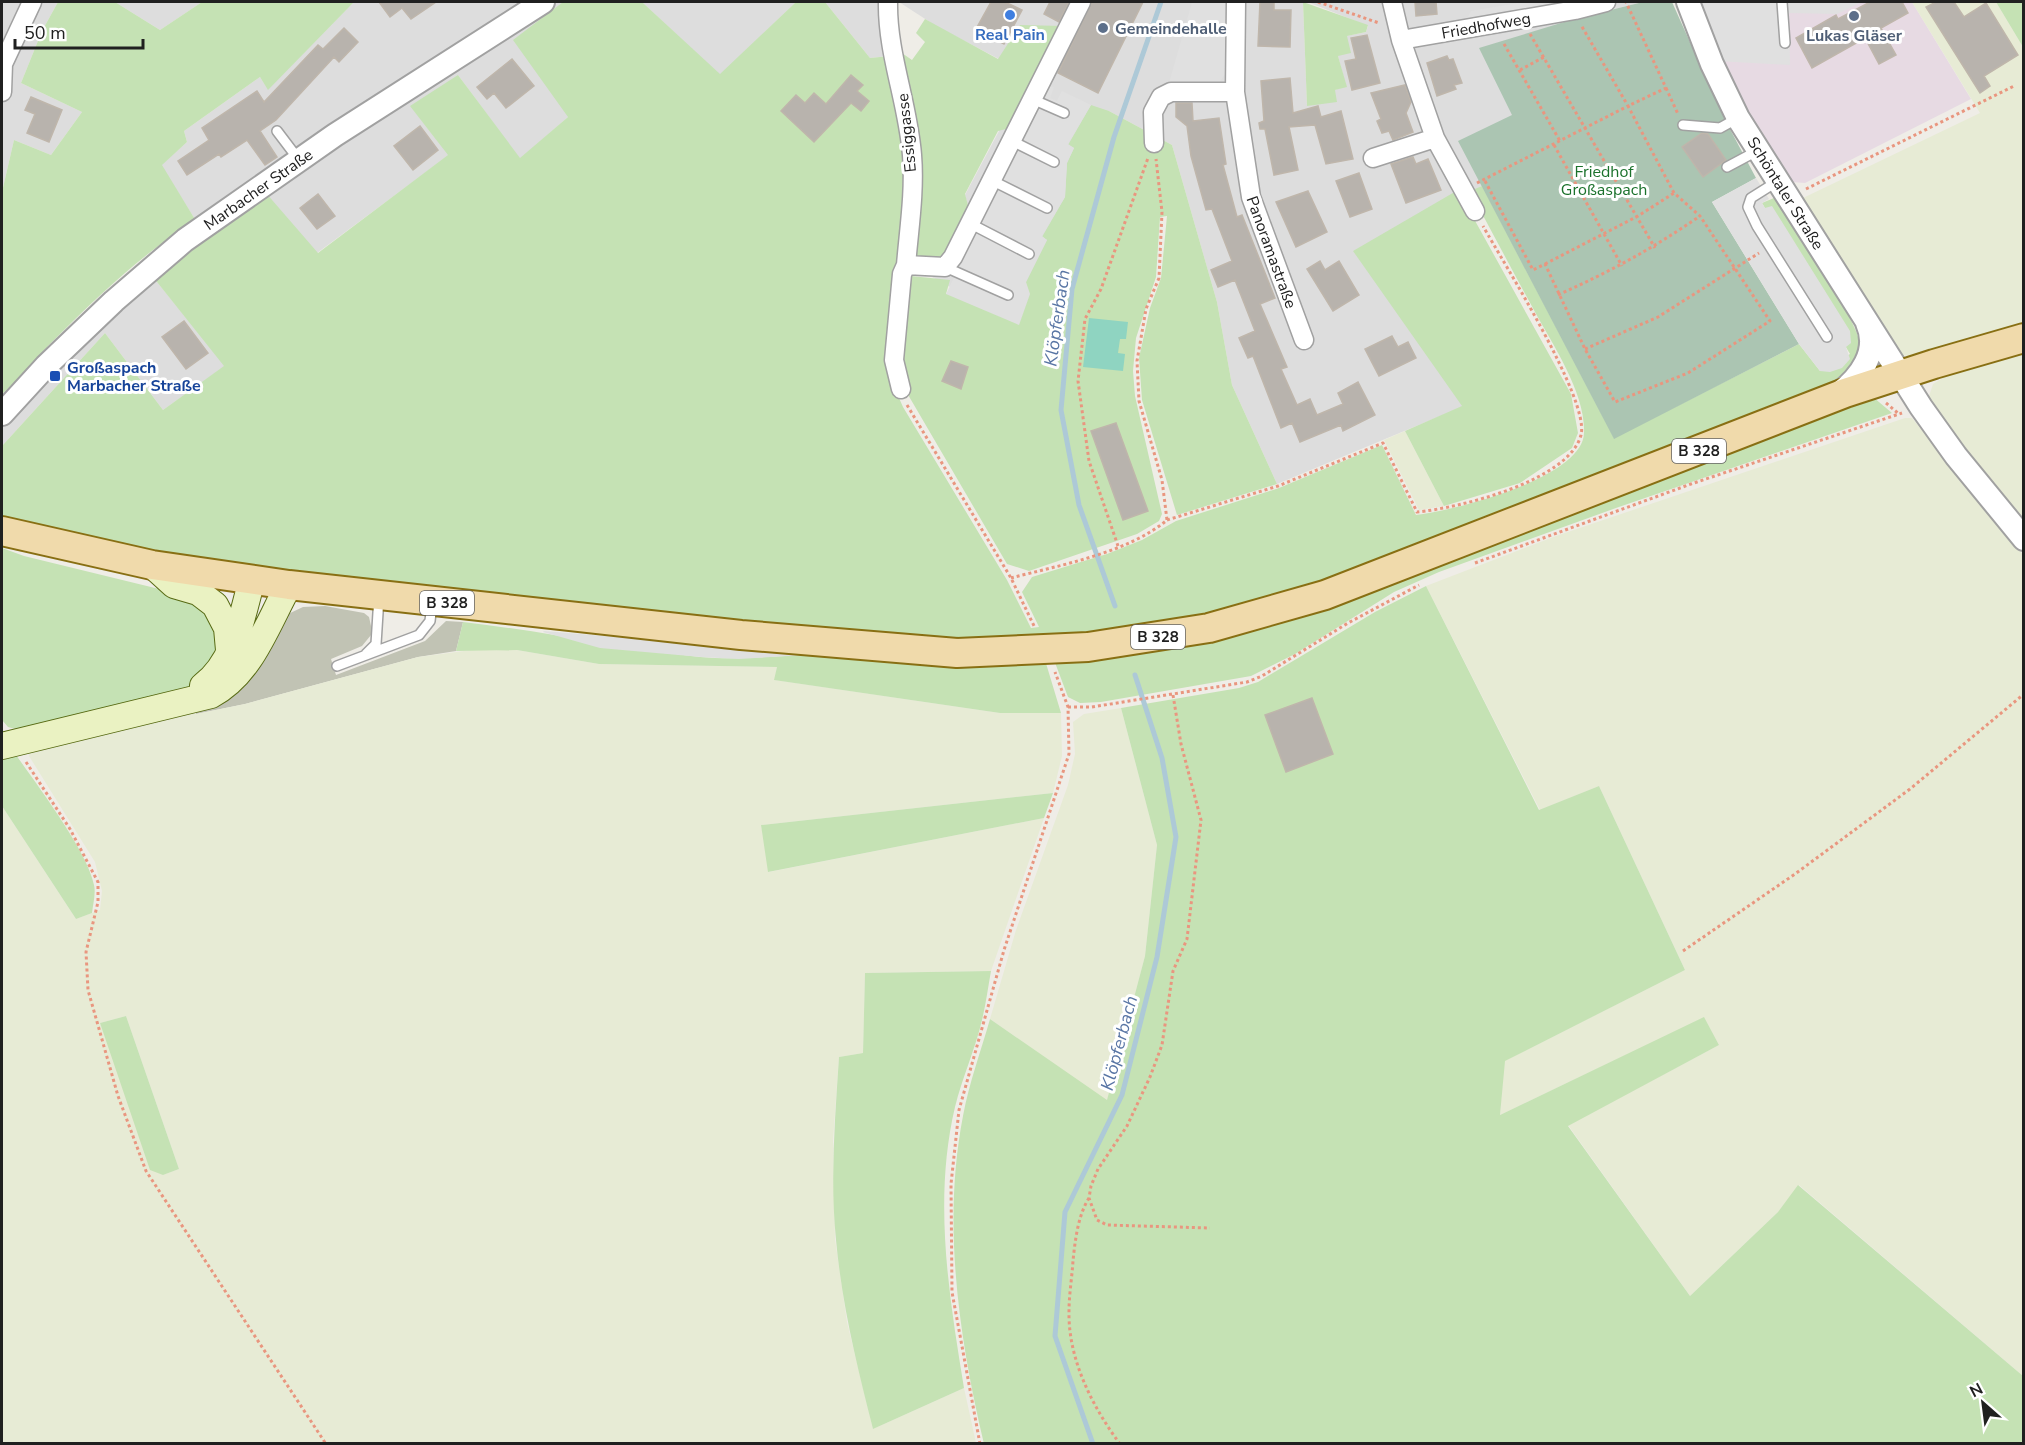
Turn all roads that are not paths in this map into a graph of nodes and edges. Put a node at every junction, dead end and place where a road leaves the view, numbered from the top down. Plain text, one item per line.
1 (32, 2) edge
2 (543, 2) edge
3 (888, 2) edge
4 (1081, 2) edge
5 (1236, 2) edge
6 (1392, 2) edge
7 (1606, 2) edge
8 (1688, 2) edge
9 (1782, 2) edge
10 (1399, 34) junction
11 (1785, 43) dead end
12 (2, 92) edge
13 (1235, 92) junction
14 (1032, 99) junction
15 (1064, 113) dead end
16 (1738, 118) junction
17 (1683, 125) road end
18 (277, 131) dead end
19 (1435, 138) junction
20 (1012, 141) junction
21 (1154, 143) road end
22 (1759, 149) junction
23 (1373, 158) dead end
24 (299, 160) junction
25 (1054, 162) dead end
26 (1727, 167) dead end
27 (993, 181) junction
28 (1783, 189) junction
29 (1047, 208) dead end
30 (1475, 211) road end
31 (971, 224) junction
32 (1029, 254) dead end
33 (906, 265) junction
34 (945, 267) junction
35 (1008, 295) dead end
36 (1865, 319) junction
37 (1827, 337) dead end
38 (2024, 338) edge
39 (1304, 340) dead end
40 (1901, 375) junction
41 (901, 389) road end
42 (1825, 401) junction
43 (2, 414) edge
44 (2, 531) edge
45 (2024, 539) edge
46 (152, 565) junction
47 (252, 579) junction
48 (289, 585) junction
49 (379, 595) junction
50 (432, 601) junction
51 (228, 657) junction
52 (363, 657) junction
53 (337, 666) dead end
54 (176, 702) junction
55 (8, 745) edge

1 - 12 street
2 - 24 street, Marbacher Straße
3 - 33 street, Essiggasse
4 - 14 street
5 - 13 street, Panoramastraße
6 - 10 street
7 - 10 street, Friedhofweg
8 - 16 street, Schöntaler Straße
9 - 11 lane
10 - 19 street
13 - 21 street
13 - 39 street, Panoramastraße
14 - 15 lane
14 - 20 street
16 - 17 lane
16 - 22 street, Schöntaler Straße
18 - 24 lane
19 - 23 street
19 - 30 street
20 - 25 lane
20 - 27 street
22 - 26 lane
22 - 28 street, Schöntaler Straße
24 - 43 street, Marbacher Straße
27 - 29 lane
27 - 31 street
28 - 36 street, Schöntaler Straße
28 - 37 lane
31 - 32 lane
31 - 34 street
33 - 34 street
33 - 41 street, Essiggasse
34 - 35 lane
36 - 40 street, Schöntaler Straße
36 - 42 street
38 - 40 main road, B 328
40 - 42 main road, B 328
40 - 45 street, Schöntaler Straße
42 - 50 main road, B 328
44 - 46 main road, B 328
46 - 47 main road, B 328
46 - 51 main road
47 - 48 main road, B 328
47 - 51 main road
48 - 49 main road, B 328
48 - 54 main road
49 - 50 main road, B 328
49 - 52 lane
50 - 52 lane
51 - 54 main road
52 - 53 lane
54 - 55 main road

